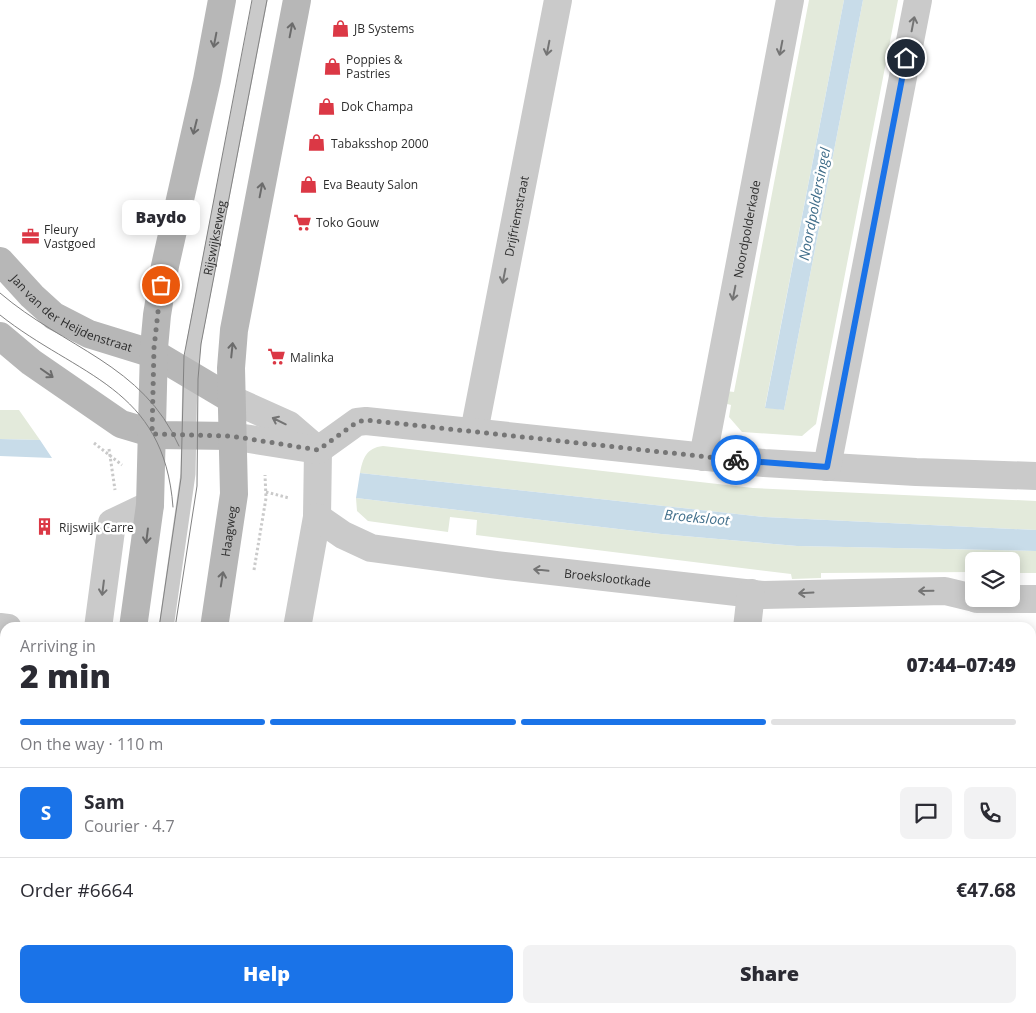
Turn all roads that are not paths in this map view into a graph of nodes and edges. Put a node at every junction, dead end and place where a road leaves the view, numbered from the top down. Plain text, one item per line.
1 (222, 0) edge
2 (260, 0) edge
3 (297, 0) edge
4 (558, 0) edge
5 (790, 0) edge
6 (918, 0) edge
7 (0, 261) edge
8 (3, 343) edge
9 (153, 354) junction
10 (190, 375) junction
11 (231, 399) junction
12 (474, 432) junction
13 (152, 434) junction
14 (190, 436) junction
15 (231, 436) junction
16 (318, 450) junction
17 (703, 457) junction
18 (827, 467) junction
19 (1036, 476) edge
20 (150, 505) junction
21 (317, 516) junction
22 (751, 594) junction
23 (965, 596) edge
24 (1020, 599) edge
25 (1036, 599) edge
26 (99, 622) edge
27 (134, 622) edge
28 (167, 622) edge
29 (215, 622) edge
30 (298, 622) edge
31 (748, 622) edge

1 -> 9 main road
2 - 10 lane, Rijswijkseweg
11 -> 3 main road
4 -> 12 street, Drijfriemstraat
5 -> 17 street, Noordpolderkade
18 -> 6 street
7 - 9 main road, Jan van der Heijdenstraat
8 -> 13 main road
9 - 10 main road, Jan van der Heijdenstraat
9 - 13 main road
10 - 11 main road, Jan van der Heijdenstraat
10 - 14 lane, Rijswijkseweg
11 - 15 main road
16 -> 11 street
12 - 16 street
12 - 17 street
13 - 14 main road
13 - 20 main road
14 - 15 main road
14 - 28 lane, Rijswijkseweg
15 - 16 street
29 -> 15 main road, Haagweg
16 - 21 street
17 - 18 street
18 - 19 street
20 -> 26 street
20 -> 27 main road
22 -> 21 street, Broekslootkade
21 - 30 street
23 -> 22 street, Broekslootkade
22 - 31 street
24 - 25 street, Broekslootkade

